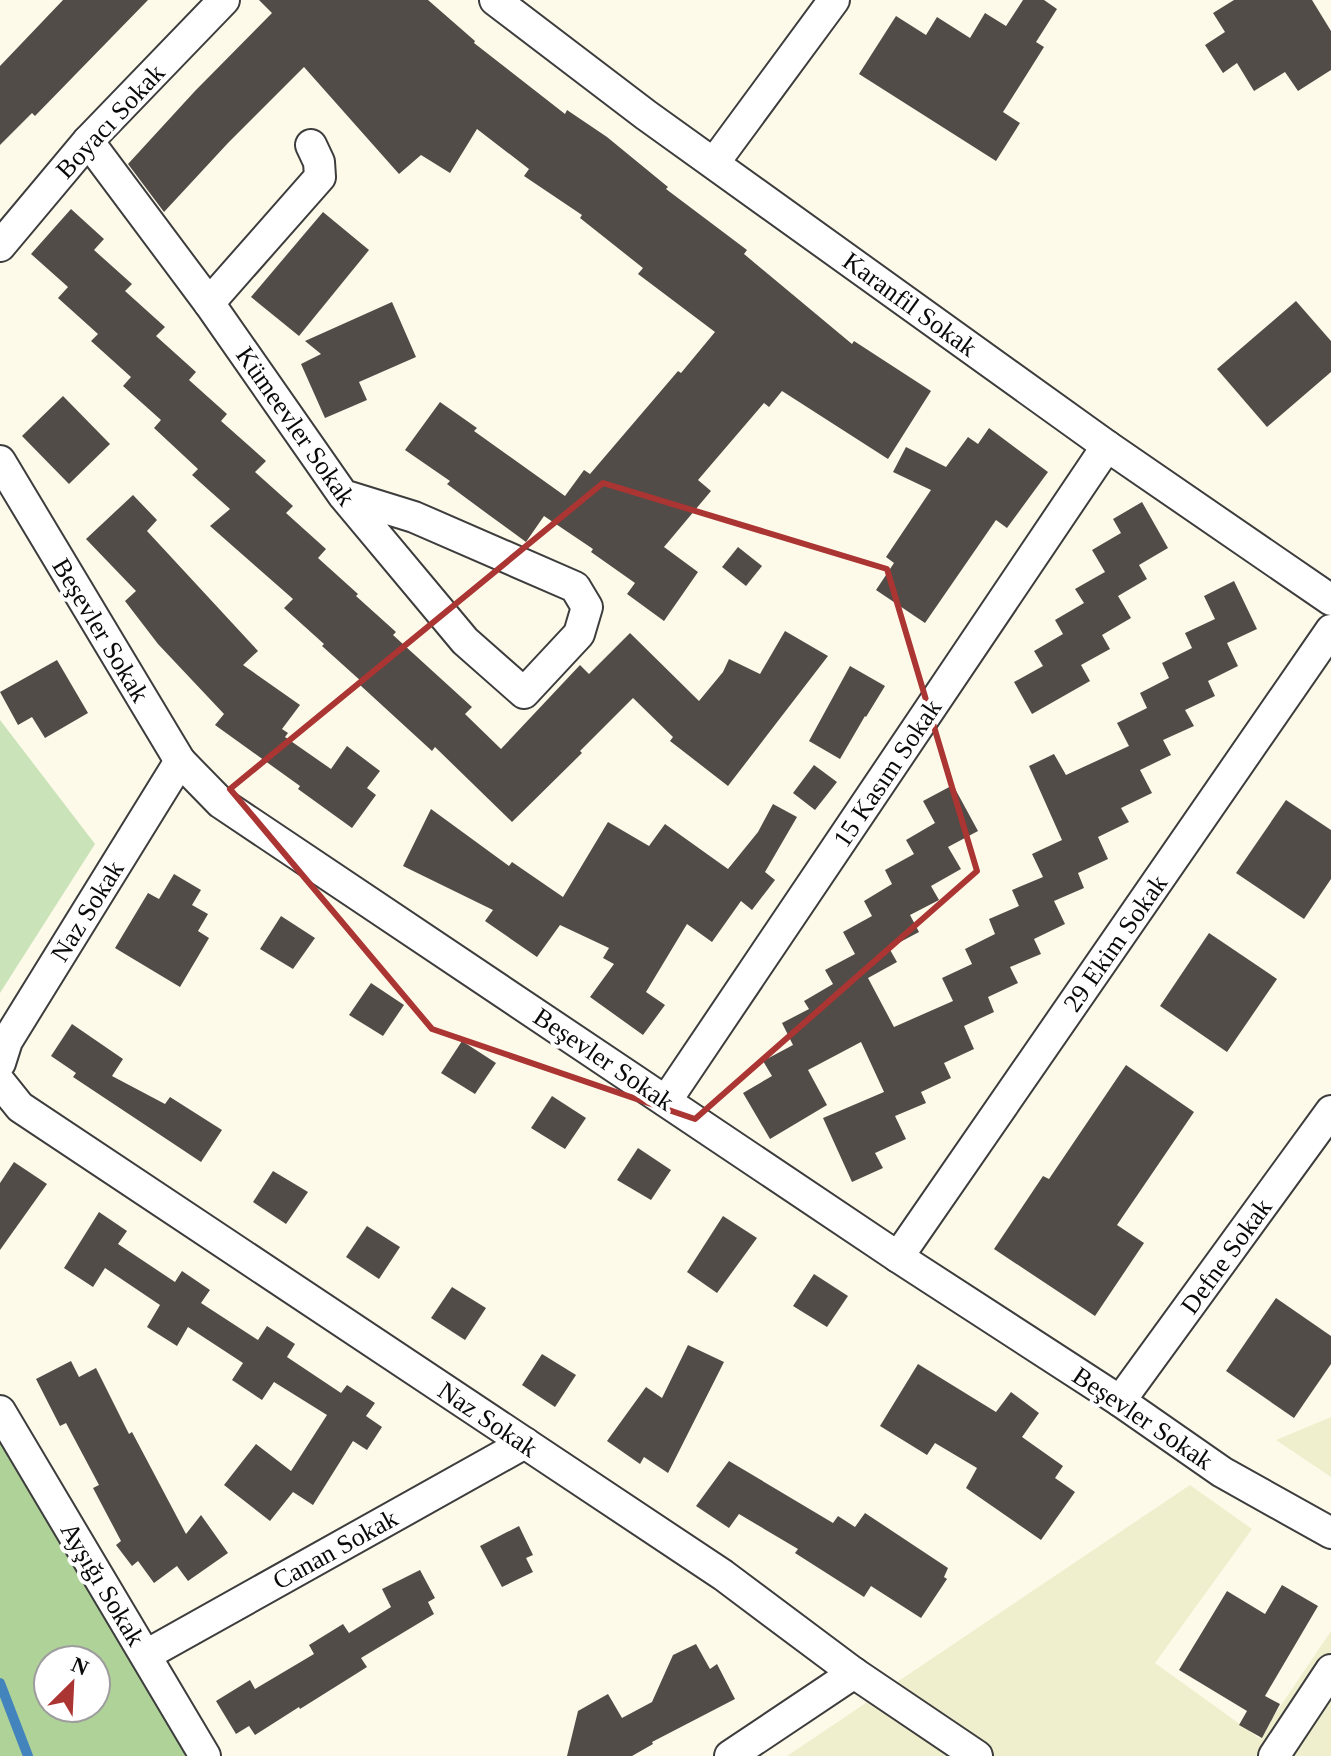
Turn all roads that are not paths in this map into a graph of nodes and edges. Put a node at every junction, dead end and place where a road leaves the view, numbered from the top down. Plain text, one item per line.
1 (224, 0) edge
2 (495, 0) edge
3 (834, 0) edge
4 (88, 141) junction
5 (311, 145) dead end
6 (714, 163) junction
7 (0, 246) edge
8 (209, 303) junction
9 (1107, 446) junction
10 (0, 461) edge
11 (343, 495) junction
12 (1331, 600) edge
13 (1331, 630) edge
14 (180, 761) junction
15 (0, 1063) edge
16 (0, 1082) edge
17 (666, 1101) junction
18 (1331, 1111) edge
19 (898, 1257) junction
20 (1120, 1401) junction
21 (0, 1411) edge
22 (525, 1443) junction
23 (1331, 1533) edge
24 (146, 1655) junction
25 (1331, 1670) edge
26 (854, 1673) junction
27 (205, 1756) edge
28 (730, 1756) edge
29 (977, 1756) edge
30 (1274, 1756) edge

1 - 4 street, Boyacı Sokak
2 - 6 street, Karanfil Sokak
3 - 6 street
4 - 7 street, Boyacı Sokak
4 - 8 street, Kümeevler Sokak
5 - 8 street
6 - 9 street, Karanfil Sokak
8 - 11 street, Kümeevler Sokak
9 - 12 street, Karanfil Sokak
9 - 17 street, 15 Kasım Sokak
10 - 14 street, Beşevler Sokak
11 - 11 street, Kümeevler Sokak
13 - 19 street, 29 Ekim Sokak
14 - 15 street, Naz Sokak
14 - 17 street, Beşevler Sokak
16 - 22 street, Naz Sokak
17 - 19 street, Beşevler Sokak
18 - 20 street, Defne Sokak
19 - 20 street, Beşevler Sokak
20 - 23 street, Beşevler Sokak
21 - 24 street, Ayşığı Sokak
22 - 24 street, Canan Sokak
22 - 26 street, Naz Sokak
24 - 27 street, Ayşığı Sokak
25 - 30 street
26 - 28 street
26 - 29 street, Naz Sokak

